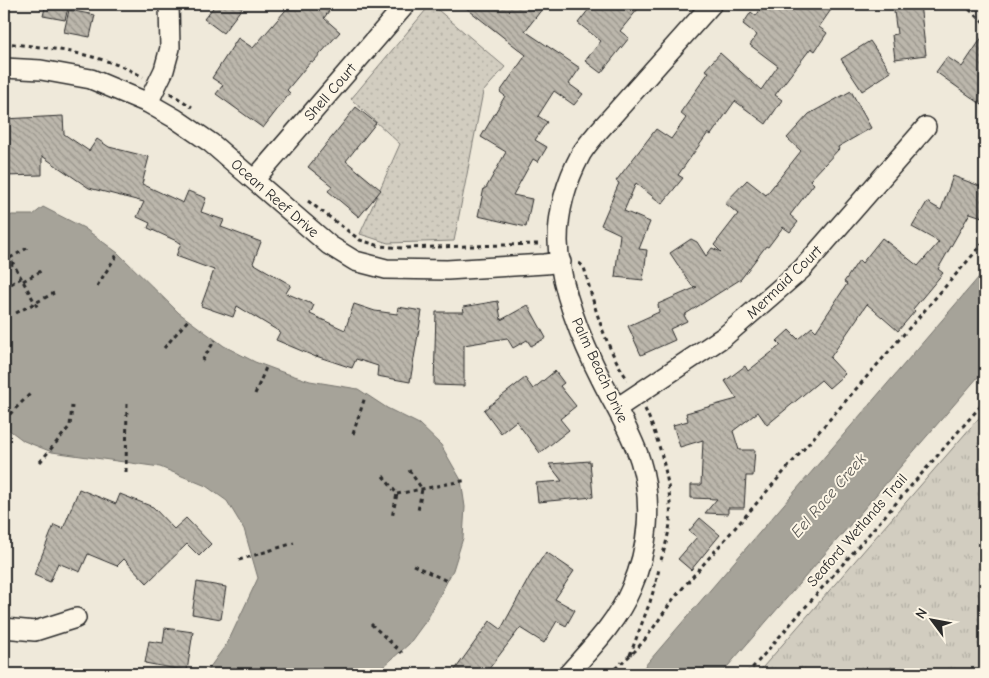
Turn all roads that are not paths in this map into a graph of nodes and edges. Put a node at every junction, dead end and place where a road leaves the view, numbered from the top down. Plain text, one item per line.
1 (169, 4) edge
2 (406, 4) edge
3 (712, 4) edge
4 (4, 68) edge
5 (148, 103) junction
6 (926, 127) dead end
7 (254, 180) junction
8 (561, 262) junction
9 (617, 408) junction
10 (76, 618) dead end
11 (4, 628) edge
12 (568, 674) edge

1 - 5 street
2 - 7 street, Shell Court
3 - 8 street, Palm Beach Drive
4 - 5 street, Ocean Reef Drive
5 - 7 street, Ocean Reef Drive
6 - 9 street, Mermaid Court
7 - 8 street, Ocean Reef Drive
8 - 9 street, Palm Beach Drive
9 - 12 street, Palm Beach Drive
10 - 11 street

